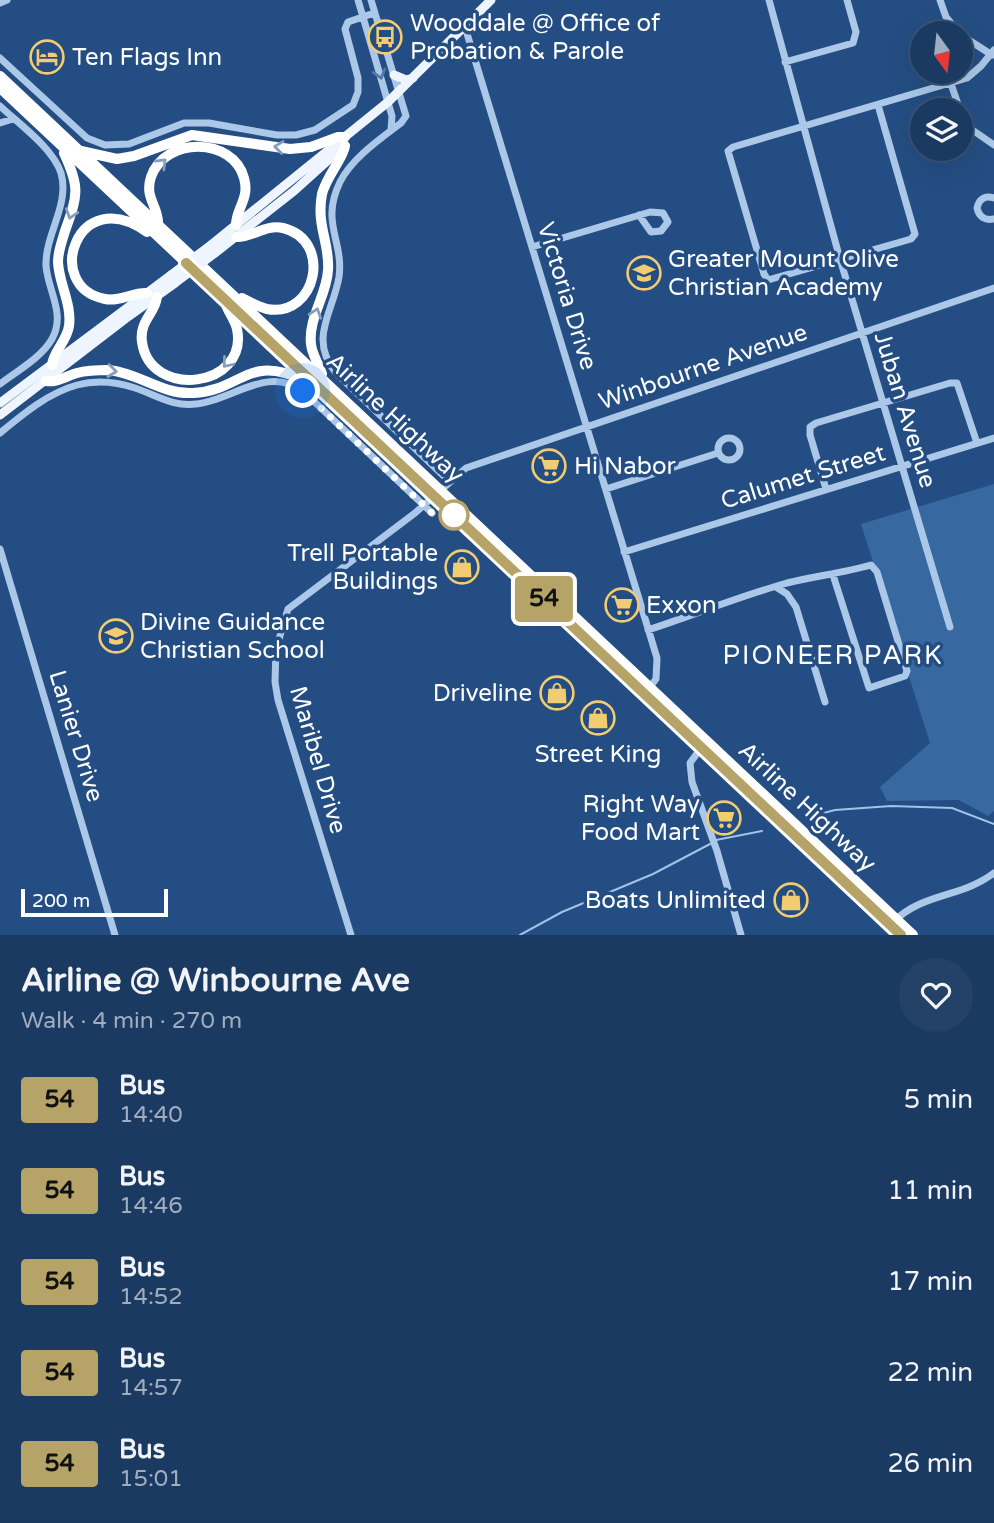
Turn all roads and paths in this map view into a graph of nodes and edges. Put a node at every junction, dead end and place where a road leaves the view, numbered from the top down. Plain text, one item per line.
1 (7, 0) edge
2 (358, 0) edge
3 (370, 0) edge
4 (491, 0) edge
5 (769, 0) edge
6 (848, 0) edge
7 (940, 0) edge
8 (0, 3) edge
9 (374, 13) junction
10 (363, 16) junction
11 (949, 21) edge
12 (465, 27) junction
13 (973, 42) edge
14 (993, 54) edge
15 (0, 58) edge
16 (785, 62) junction
17 (973, 73) edge
18 (394, 75) junction
19 (0, 76) edge
20 (413, 78) junction
21 (951, 84) joint
22 (0, 88) edge
23 (399, 92) junction
24 (956, 98) edge
25 (388, 102) junction
26 (878, 105) junction
27 (0, 106) edge
28 (13, 119) junction
29 (0, 123) edge
30 (805, 127) junction
31 (973, 130) edge
32 (391, 131) junction
33 (345, 141) junction
34 (994, 145) edge
35 (65, 149) junction
36 (80, 150) junction
37 (994, 197) edge
38 (639, 215) dead end
39 (994, 219) edge
40 (236, 225) junction
41 (155, 228) junction
42 (236, 237) junction
43 (532, 247) junction
44 (213, 249) junction
45 (840, 259) junction
46 (994, 288) edge
47 (152, 295) junction
48 (232, 300) junction
49 (862, 333) junction
50 (52, 365) junction
51 (317, 380) junction
52 (46, 381) junction
53 (0, 384) edge
54 (882, 402) junction
55 (0, 403) edge
56 (0, 415) edge
57 (587, 426) junction
58 (0, 433) edge
59 (994, 438) edge
60 (977, 443) junction
61 (718, 453) dead end
62 (902, 467) junction
63 (449, 481) junction
64 (606, 489) junction
65 (826, 489) junction
66 (436, 492) junction
67 (423, 505) junction
68 (432, 513) dead end
69 (0, 549) edge
70 (624, 552) junction
71 (833, 575) junction
72 (776, 587) junction
73 (950, 628) dead end
74 (648, 630) junction
75 (647, 691) junction
76 (825, 702) dead end
77 (705, 746) junction
78 (994, 873) edge
79 (893, 922) junction
80 (115, 935) edge
81 (351, 935) edge
82 (741, 935) edge
83 (901, 935) edge
84 (913, 935) edge

1 - 8 street
2 - 10 street
3 - 9 street
4 - 12 main road
5 - 16 street, Juban Avenue
6 - 16 street
7 - 11 street
9 - 10 street
9 - 18 street
10 - 15 street
10 -> 25 street
12 - 20 main road
12 - 43 street, Victoria Drive
13 - 14 street
14 - 17 street
16 - 30 street, Juban Avenue
18 - 20 main road
18 - 23 street
19 - 36 highway, Airline Highway
20 - 23 main road
21 - 24 street
21 - 26 street
22 - 35 highway, Airline Highway
23 - 25 main road
23 - 32 street
25 - 32 street
25 - 33 main road
26 - 30 street
26 - 45 street
27 - 28 street
28 - 29 street
28 - 53 street
30 - 45 street, Juban Avenue
30 - 45 street
31 - 34 street
32 - 63 street
33 -> 36 highway
33 - 40 main road
33 - 42 main road
51 -> 33 highway
35 - 41 highway, Airline Highway
35 -> 50 highway
36 - 41 highway, Airline Highway
37 - 39 street
38 - 43 street
41 -> 40 highway
40 - 44 main road
41 - 47 highway
41 - 48 highway, Airline Highway
42 - 44 main road
42 - 48 highway
43 - 57 street, Victoria Drive
44 - 47 main road, bridge
45 - 49 street, Juban Avenue
46 - 49 street, Winbourne Avenue
48 -> 47 highway
47 - 50 main road
47 - 52 main road
48 - 51 highway, Airline Highway
49 - 54 street, Juban Avenue
49 - 57 street, Winbourne Avenue
50 - 55 main road
52 -> 51 highway
51 - 66 highway, Airline Highway
52 - 56 main road
54 - 60 street
54 - 62 street, Juban Avenue
54 - 65 street
57 - 63 street, Winbourne Avenue
57 - 64 street, Victoria Drive
58 - 67 street, Airline Highway
59 - 60 street, Calumet Street
60 - 62 street, Calumet Street
61 - 64 street
62 - 65 street, Calumet Street
62 - 73 street, Juban Avenue
63 - 66 street, Winbourne Avenue
64 - 70 street, Victoria Drive
65 - 70 street, Calumet Street
66 - 67 street, Maribel Drive
66 - 75 highway, Airline Highway
67 - 68 street, Airline Highway
67 - 81 street, Maribel Drive
69 - 80 street, Lanier Drive
70 - 74 street, Victoria Drive
71 - 71 street
71 - 72 street
72 - 74 street
72 - 76 street
74 - 75 street, Victoria Drive
75 - 77 highway, Airline Highway
77 - 79 highway, Airline Highway
77 - 82 street
78 - 79 street
79 - 83 highway, Airline Highway
79 - 84 highway, Airline Highway

